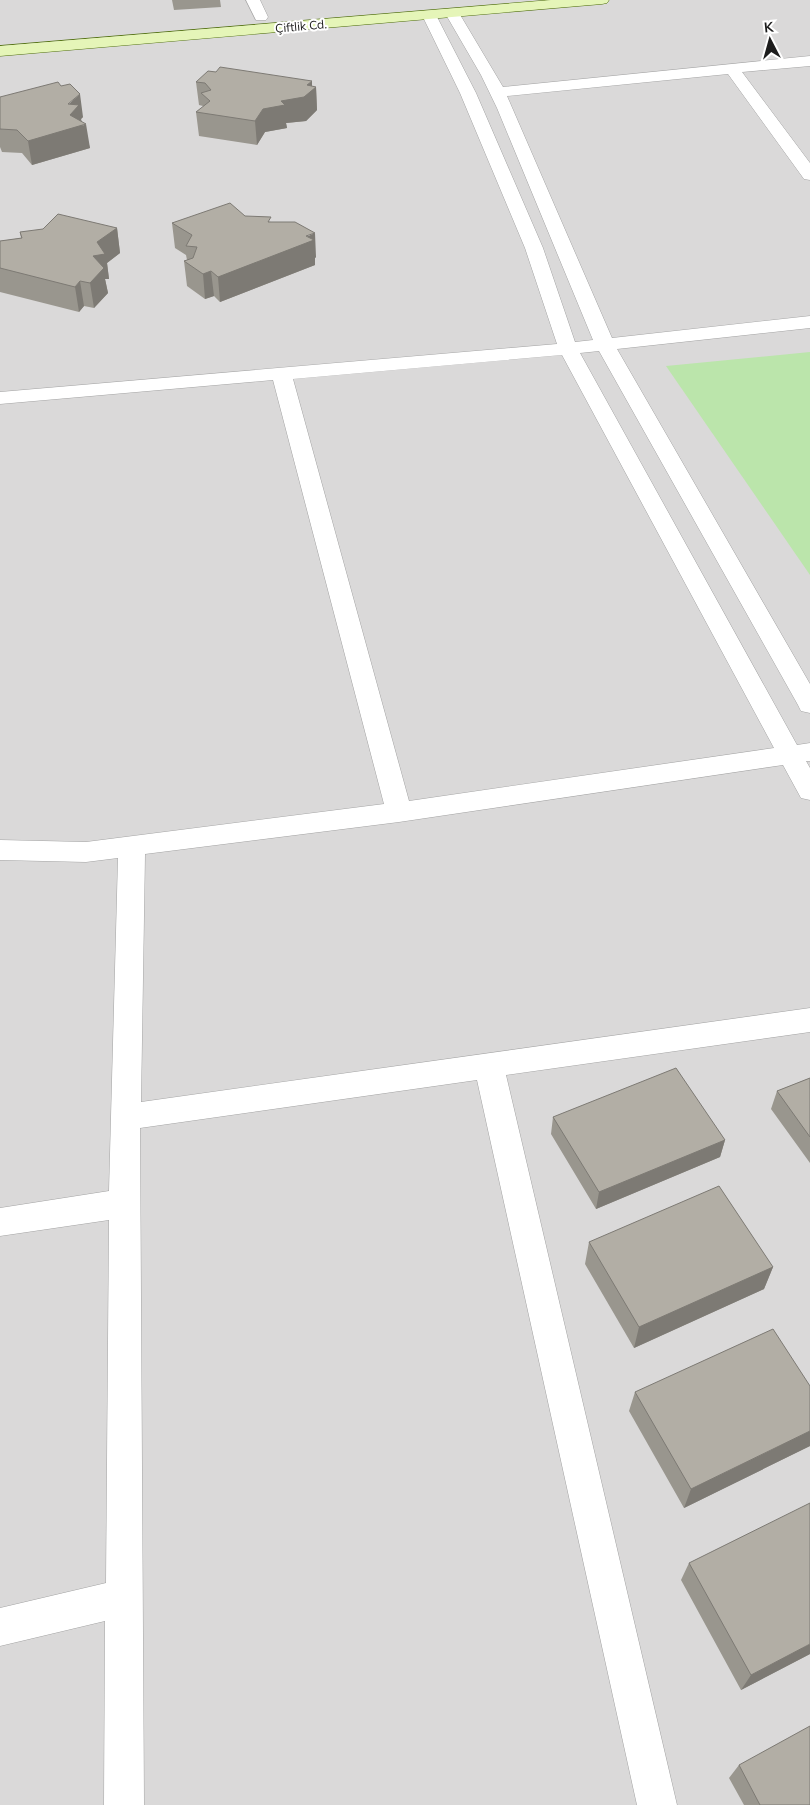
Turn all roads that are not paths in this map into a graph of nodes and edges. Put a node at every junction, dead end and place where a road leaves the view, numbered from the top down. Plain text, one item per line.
1 (253, 0) edge
2 (602, 0) edge
3 (451, 4) edge
4 (423, 6) edge
5 (261, 17) junction
6 (0, 38) edge
7 (0, 50) edge
8 (810, 61) edge
9 (732, 69) junction
10 (497, 92) junction
11 (810, 174) edge
12 (810, 322) edge
13 (605, 345) junction
14 (568, 349) junction
15 (282, 375) junction
16 (0, 398) edge
17 (810, 705) edge
18 (800, 753) edge
19 (810, 791) edge
20 (399, 812) junction
21 (132, 846) junction
22 (0, 850) edge
23 (810, 1020) edge
24 (489, 1066) junction
25 (125, 1117) junction
26 (124, 1202) junction
27 (0, 1222) edge
28 (124, 1598) junction
29 (0, 1627) edge
30 (124, 1805) edge
31 (657, 1805) edge

1 - 5 street
2 - 3 street, Çiftlik Cd.
3 - 4 street, Çiftlik Cd.
3 - 10 street
4 - 5 street, Çiftlik Cd.
4 - 7 street, Çiftlik Cd.
4 - 14 street
5 - 6 street, Çiftlik Cd.
8 - 9 street
9 - 10 street
9 - 11 street
10 - 13 street
12 - 13 street
13 - 14 street
13 - 17 street
14 - 15 street
14 - 18 street
15 - 16 street
15 - 20 street
18 - 19 street
18 - 20 street
20 - 21 street
21 - 22 street
21 - 25 street
23 - 24 street
24 - 25 street
24 - 31 street
25 - 26 street
26 - 27 street
26 - 28 street
28 - 29 street
28 - 30 street

